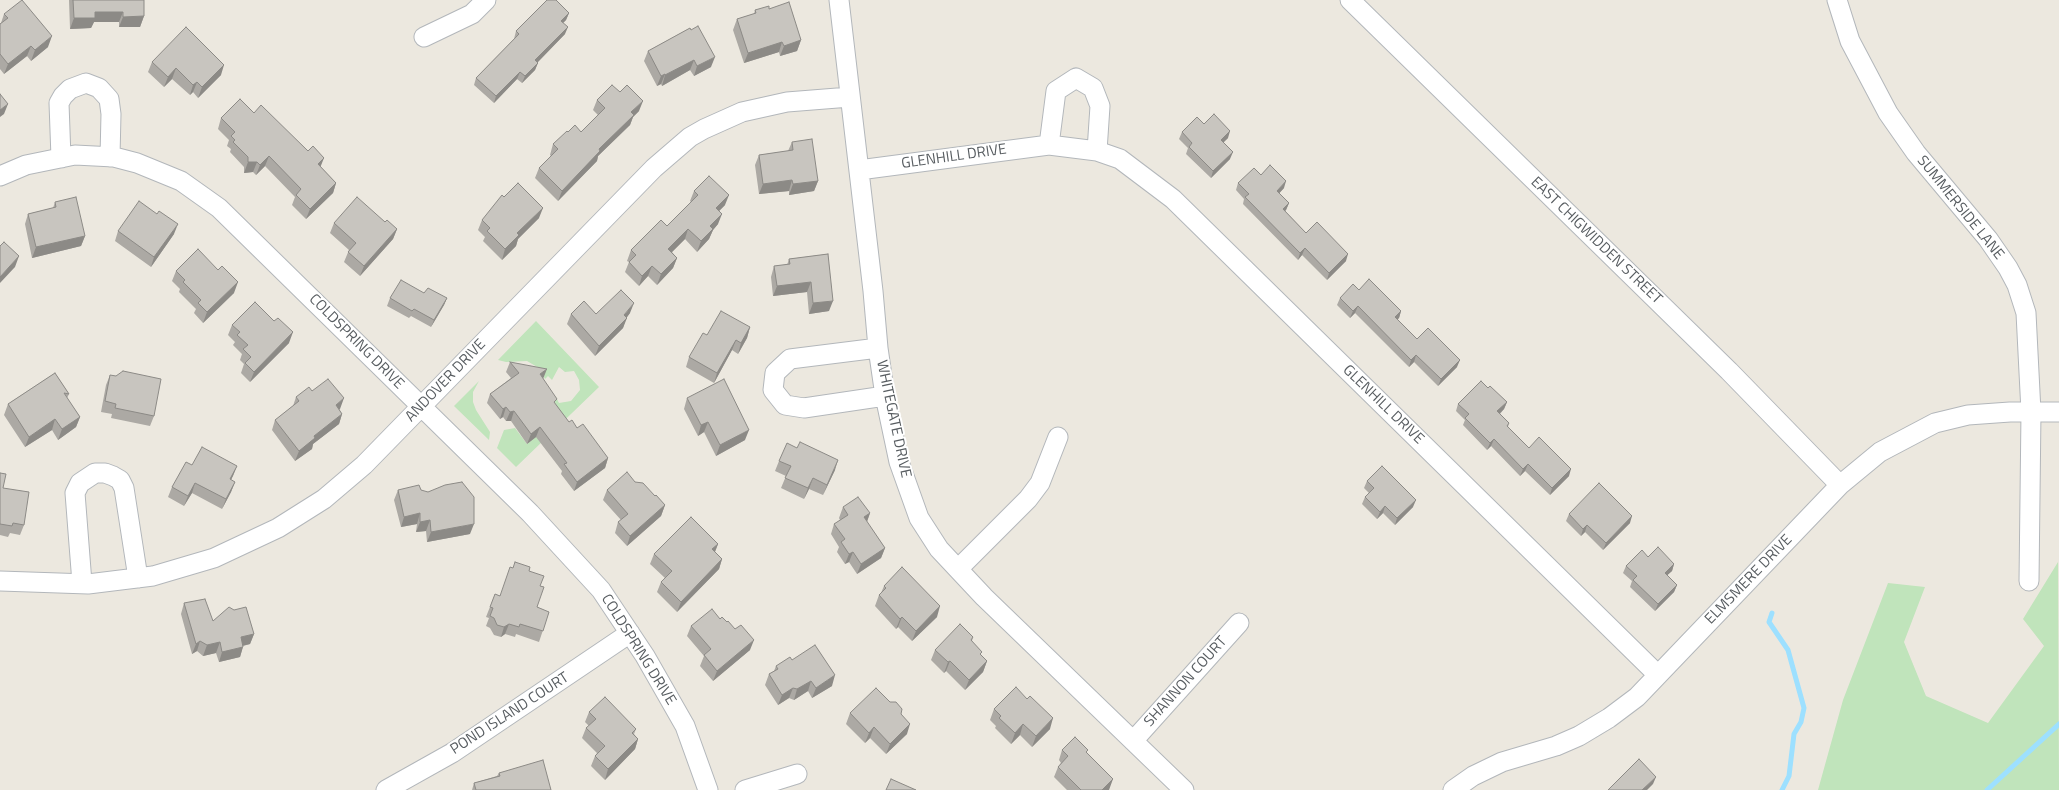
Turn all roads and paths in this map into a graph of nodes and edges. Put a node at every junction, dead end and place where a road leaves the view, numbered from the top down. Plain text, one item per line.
1 (486, 0) edge
2 (839, 0) edge
3 (1350, 0) edge
4 (1837, 0) edge
5 (424, 37) dead end
6 (850, 97) junction
7 (1049, 145) junction
8 (1098, 151) junction
9 (110, 157) junction
10 (61, 158) junction
11 (859, 170) junction
12 (0, 176) edge
13 (878, 348) junction
14 (885, 396) junction
15 (421, 406) junction
16 (2030, 412) junction
17 (2059, 412) edge
18 (1058, 437) dead end
19 (1840, 484) junction
20 (958, 569) junction
21 (138, 578) junction
22 (0, 581) edge
23 (2029, 581) dead end
24 (82, 583) junction
25 (1239, 623) dead end
26 (630, 633) junction
27 (1658, 675) junction
28 (1133, 741) junction
29 (797, 774) dead end
30 (386, 790) edge
31 (708, 790) edge
32 (745, 790) edge
33 (1184, 790) edge
34 (1453, 790) edge

1 - 5 street
2 - 6 street, WHITEGATE DRIVE
3 - 19 street, EAST CHIGWIDDEN STREET
4 - 16 street, SUMMERSIDE LANE
6 - 11 street, WHITEGATE DRIVE
6 - 15 street, ANDOVER DRIVE
7 - 8 street, GLENHILL DRIVE
7 - 8 street
7 - 11 street, GLENHILL DRIVE
8 - 27 street, GLENHILL DRIVE
9 - 10 street, COLDSPRING DRIVE
9 - 10 street
9 - 15 street, COLDSPRING DRIVE
10 - 12 street, COLDSPRING DRIVE
11 - 13 street, WHITEGATE DRIVE
13 - 14 street, WHITEGATE DRIVE
13 - 14 street
14 - 20 street, WHITEGATE DRIVE
15 - 21 street, ANDOVER DRIVE
15 - 26 street, COLDSPRING DRIVE
16 - 17 street, ELMSMERE DRIVE
16 - 19 street, ELMSMERE DRIVE
16 - 23 street, SUMMERSIDE LANE
18 - 20 street
19 - 27 street, ELMSMERE DRIVE
20 - 28 street, WHITEGATE DRIVE
21 - 24 street, ANDOVER DRIVE
21 - 24 street
22 - 24 street, ANDOVER DRIVE
25 - 28 street, SHANNON COURT
26 - 30 street, POND ISLAND COURT
26 - 31 street, COLDSPRING DRIVE
27 - 34 street, ELMSMERE DRIVE
28 - 33 street, WHITEGATE DRIVE
29 - 32 street

